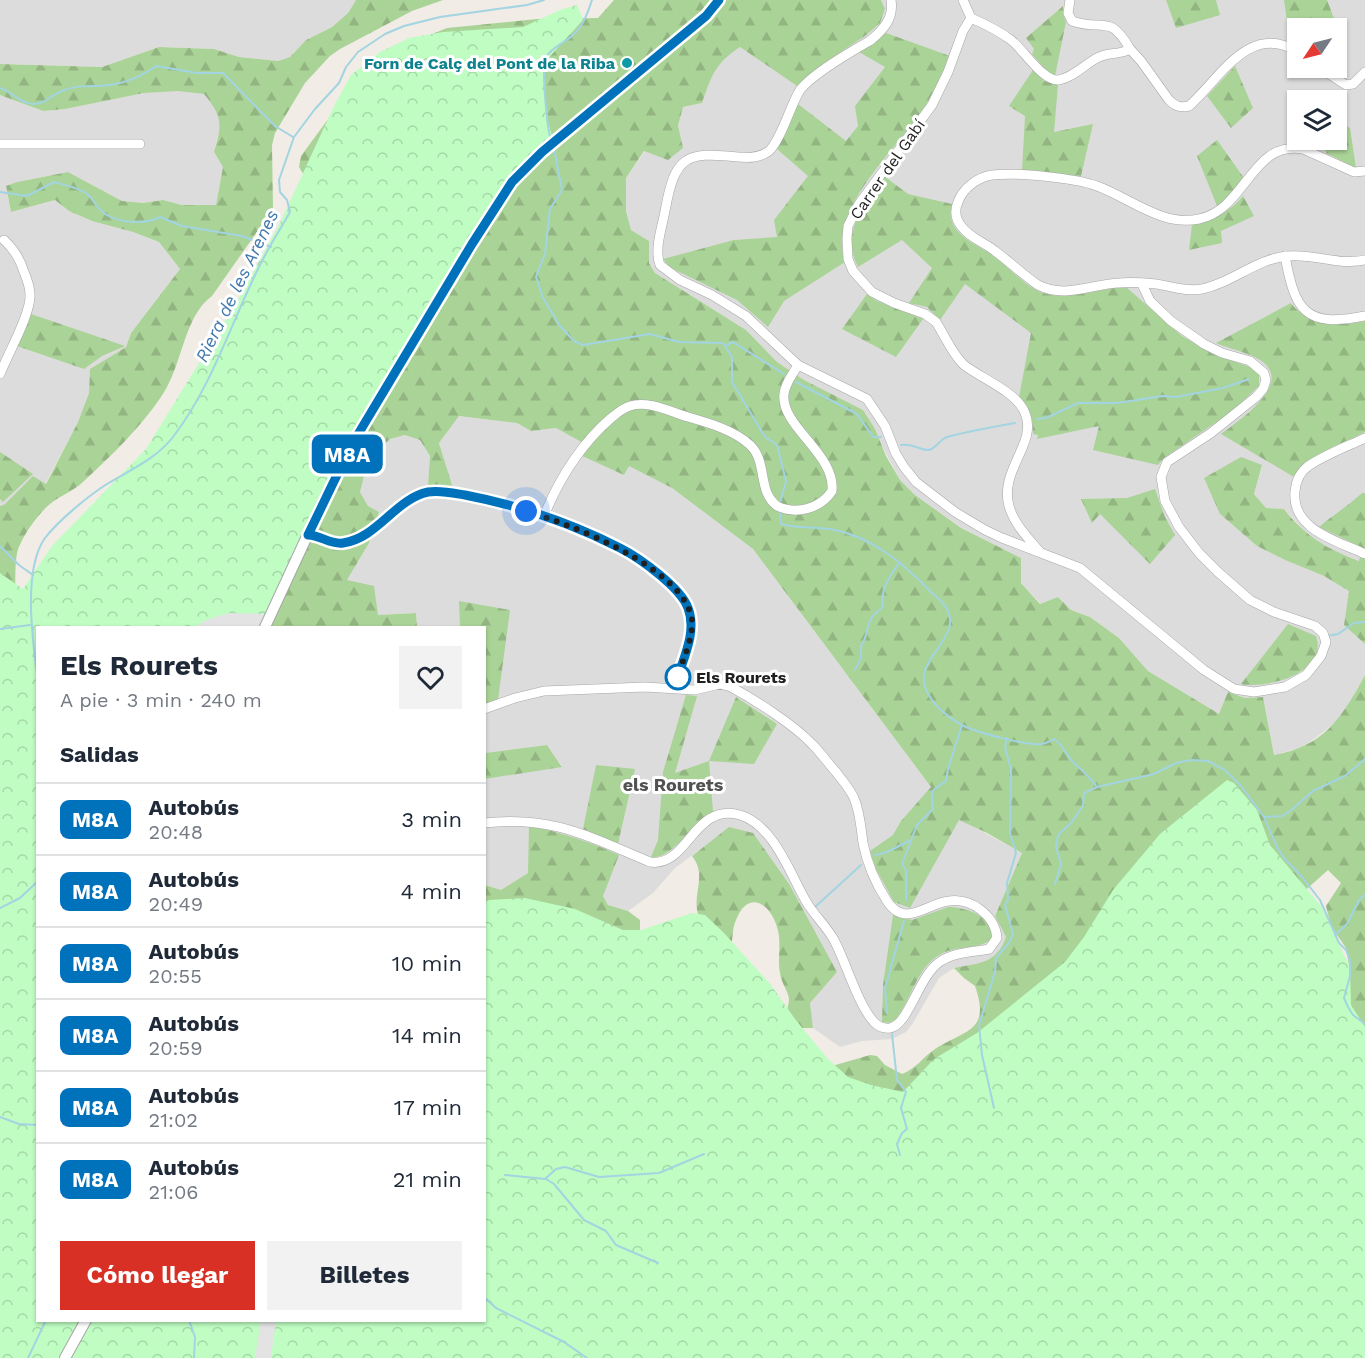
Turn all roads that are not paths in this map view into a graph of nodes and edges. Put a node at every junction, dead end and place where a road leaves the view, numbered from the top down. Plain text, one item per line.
1 (719, 0) edge
2 (891, 0) edge
3 (963, 0) edge
4 (1070, 0) edge
5 (971, 18) junction
6 (1287, 46) edge
7 (1130, 50) junction
8 (1365, 72) edge
9 (1335, 78) edge
10 (0, 144) edge
11 (140, 144) dead end
12 (1365, 171) edge
13 (4, 240) dead end
14 (1285, 256) junction
15 (1365, 260) edge
16 (1142, 284) junction
17 (1365, 316) edge
18 (798, 365) junction
19 (0, 374) edge
20 (1365, 438) edge
21 (544, 516) junction
22 (308, 535) junction
23 (1040, 552) junction
24 (1365, 554) edge
25 (266, 626) edge
26 (674, 688) junction
27 (486, 708) edge
28 (486, 823) edge
29 (85, 1322) edge
30 (65, 1358) edge

1 - 22 street
2 - 18 street
3 - 5 street
4 - 7 street
5 - 7 street
5 - 23 street, Carrer del Gabí
6 - 7 street
8 - 9 street
10 - 11 street
12 - 16 street
13 - 19 street
14 - 15 street
14 - 16 street
14 - 17 street
16 - 23 street
18 - 21 street
18 - 23 street
20 - 24 street
21 - 22 street
21 - 26 street
22 - 25 street
26 - 27 street
26 - 28 street
29 - 30 street

